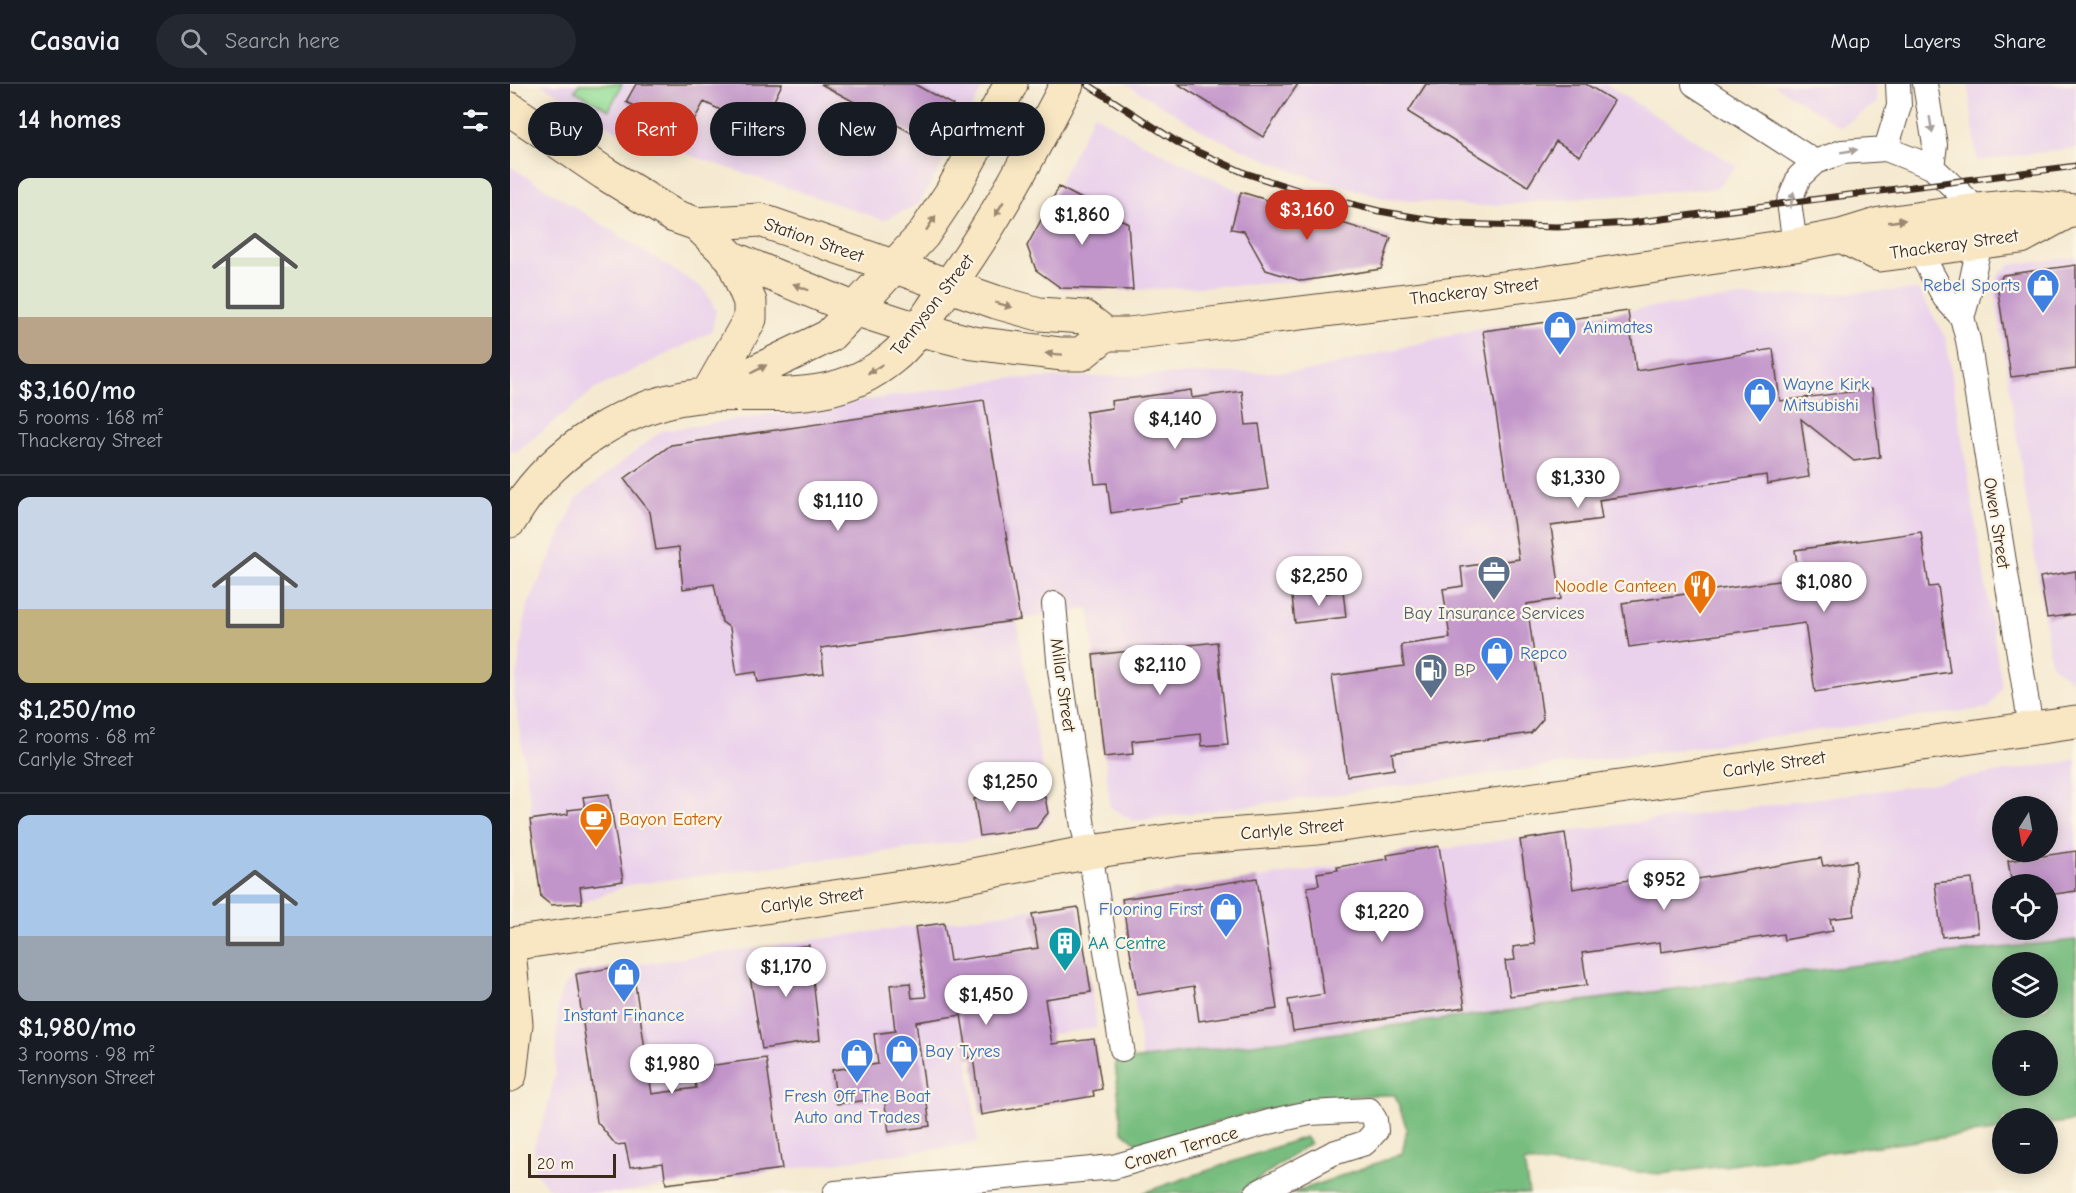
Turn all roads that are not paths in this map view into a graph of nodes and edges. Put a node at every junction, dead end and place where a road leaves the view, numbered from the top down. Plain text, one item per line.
1 (1011, 84) edge
2 (1067, 84) edge
3 (1694, 84) edge
4 (1898, 84) edge
5 (1925, 84) edge
6 (510, 109) edge
7 (1886, 149) junction
8 (1815, 162) junction
9 (1932, 167) junction
10 (2071, 211) edge
11 (697, 224) junction
12 (1980, 226) junction
13 (1840, 236) junction
14 (1795, 245) junction
15 (1919, 250) junction
16 (732, 258) junction
17 (894, 268) junction
18 (949, 287) junction
19 (855, 309) junction
20 (1962, 317) junction
21 (917, 329) junction
22 (1106, 334) junction
23 (707, 395) junction
24 (510, 520) edge
25 (1054, 604) dead end
26 (2076, 722) edge
27 (2031, 728) junction
28 (1090, 852) junction
29 (510, 944) edge
30 (510, 961) edge
31 (1122, 1049) dead end
32 (510, 1075) edge
33 (835, 1193) edge
34 (1257, 1193) edge

17 -> 1 main road, Tennyson Street
2 -> 18 main road, Tennyson Street
3 - 8 street
4 - 7 street
5 -> 9 street
6 - 11 main road, Station Street
8 -> 7 street
7 - 9 street
14 -> 8 street
9 - 12 street
10 - 12 main road, Thackeray Street
11 - 16 main road, Station Street
11 - 17 main road, Station Street
13 -> 12 main road, Thackeray Street
12 - 15 main road, Thackeray Street
12 - 20 street
13 - 14 main road, Thackeray Street
13 - 15 main road, Thackeray Street
14 - 22 main road, Thackeray Street
15 - 20 street, Owen Street
19 -> 16 main road, Station Street
16 - 23 main road
17 - 18 main road
17 - 19 main road, Tennyson Street
18 - 21 main road, Tennyson Street
18 -> 22 main road
19 - 21 main road
23 -> 19 main road, Tennyson Street
20 - 27 street, Owen Street
22 -> 21 main road
21 -> 23 main road, Tennyson Street
23 - 24 main road, Tennyson Street
25 - 28 street, Millar Street
26 - 27 main road, Carlyle Street
27 - 28 main road, Carlyle Street
28 - 29 main road, Carlyle Street
28 - 31 street, Millar Street
30 - 32 main road
33 - 34 street, Craven Terrace

